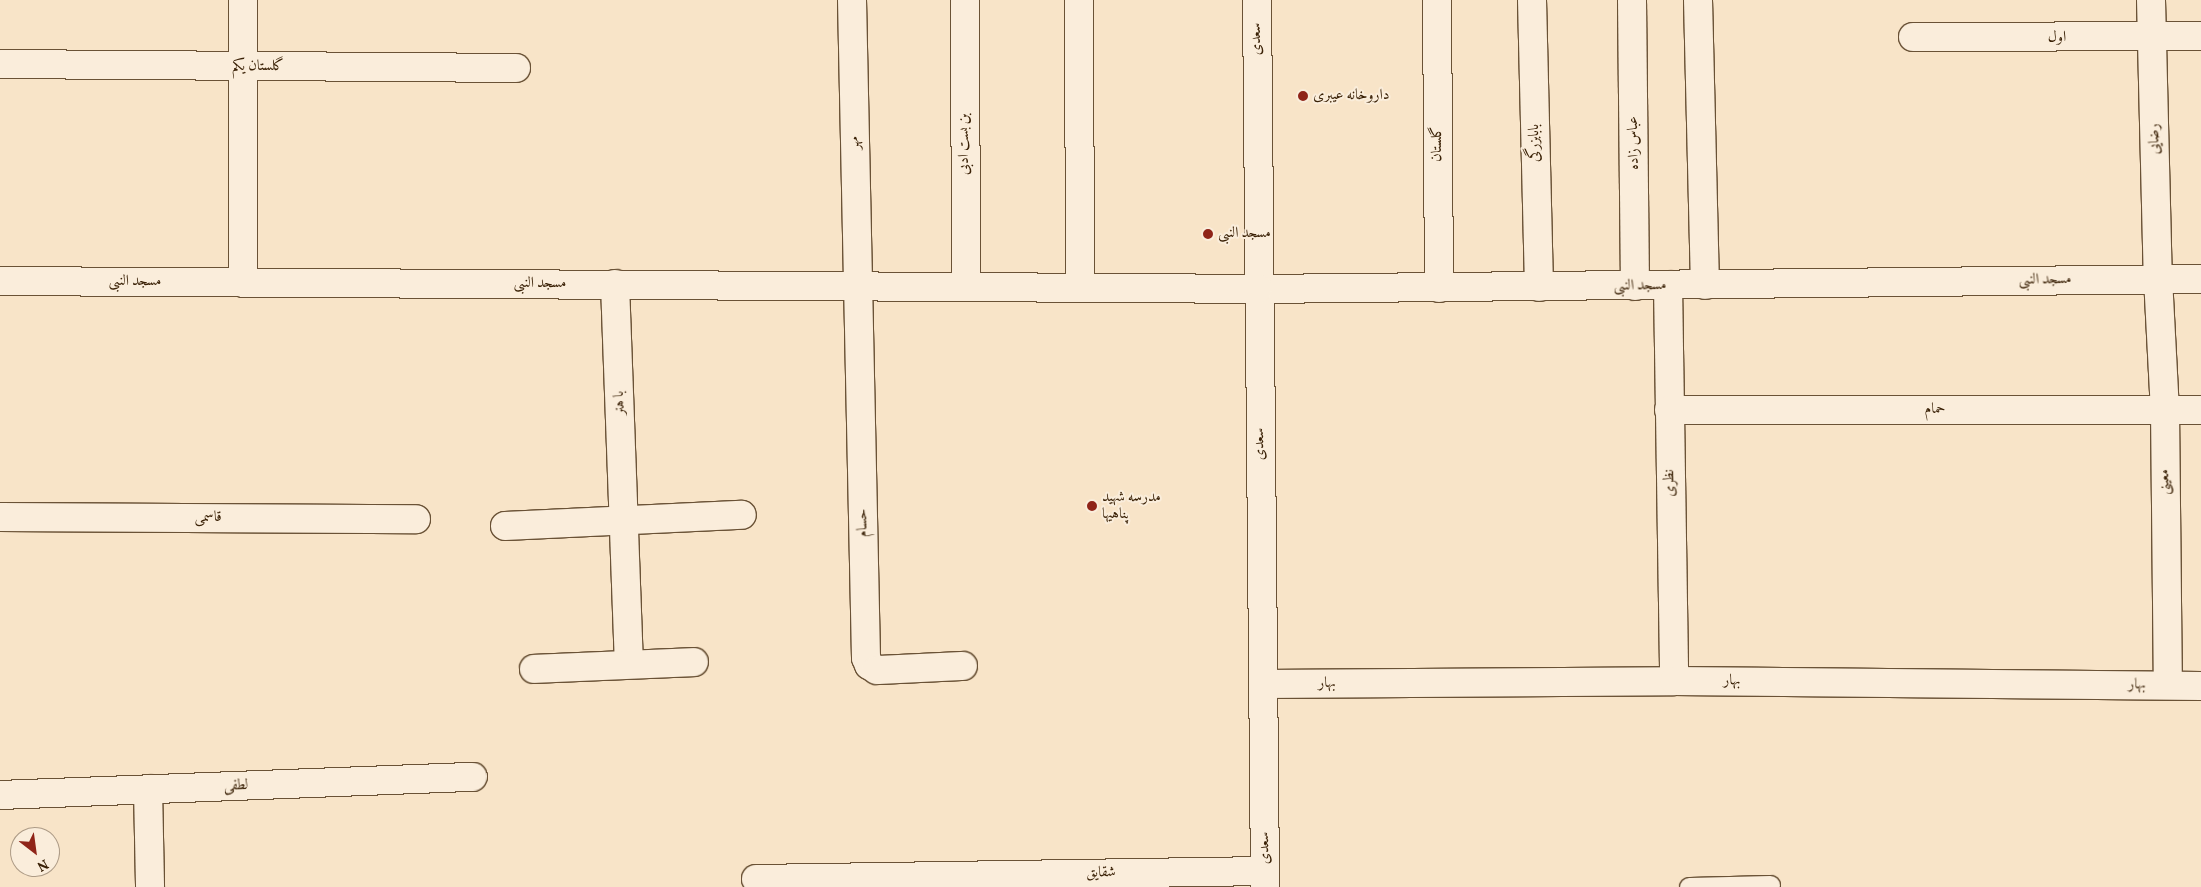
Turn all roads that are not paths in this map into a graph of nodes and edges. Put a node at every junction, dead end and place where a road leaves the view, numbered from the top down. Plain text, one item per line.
1 (243, 0) edge
2 (852, 0) edge
3 (965, 0) edge
4 (1079, 0) edge
5 (1257, 0) edge
6 (1438, 0) edge
7 (1532, 0) edge
8 (1632, 0) edge
9 (1698, 0) edge
10 (2151, 0) edge
11 (2201, 36) edge
12 (1912, 37) dead end
13 (2152, 38) junction
14 (0, 64) edge
15 (243, 67) junction
16 (516, 68) dead end
17 (2158, 278) junction
18 (2201, 279) edge
19 (0, 281) edge
20 (243, 283) junction
21 (615, 284) junction
22 (1668, 285) junction
23 (1705, 285) junction
24 (858, 286) junction
25 (1635, 286) junction
26 (966, 287) junction
27 (1539, 287) junction
28 (1080, 288) junction
29 (1439, 288) junction
30 (1258, 289) junction
31 (1669, 410) junction
32 (2164, 410) junction
33 (2201, 410) edge
34 (742, 515) dead end
35 (0, 517) edge
36 (416, 520) dead end
37 (626, 521) junction
38 (504, 526) dead end
39 (694, 662) dead end
40 (630, 664) junction
41 (963, 666) dead end
42 (534, 669) dead end
43 (1674, 681) junction
44 (1263, 684) junction
45 (2168, 685) junction
46 (2201, 686) edge
47 (473, 777) dead end
48 (148, 789) junction
49 (0, 795) edge
50 (756, 879) dead end
51 (1265, 879) edge
52 (871, 882) edge
53 (1770, 885) dead end
54 (150, 887) edge
55 (1689, 887) edge

1 - 15 street
2 - 24 street, مهر
3 - 26 street, بن بست ادبی
4 - 28 street
5 - 30 street, سعدی
6 - 29 street, گلستان
7 - 27 street, بابابزرگی
8 - 25 street, عباس زاده
9 - 23 street
10 - 13 street, رضایی
11 - 13 street, اول
12 - 13 street, اول
13 - 17 street, رضایی
14 - 15 street, گلستان یکم
15 - 16 street, گلستان یکم
15 - 20 street
17 - 18 street, مسجد النبی
17 - 23 street, مسجد النبی
17 - 32 street, معینی
19 - 20 street, مسجد النبی
20 - 21 street, مسجد النبی
21 - 24 street, مسجد النبی
21 - 37 street, با هنر
22 - 23 street, مسجد النبی
22 - 25 street, مسجد النبی
22 - 31 street, نظری
24 - 26 street, مسجد النبی
24 - 41 street, حسام
25 - 27 street, مسجد النبی
26 - 28 street, مسجد النبی
27 - 29 street, مسجد النبی
28 - 30 street, مسجد النبی
29 - 30 street, مسجد النبی
30 - 44 street, سعدی
31 - 32 street, حمام
31 - 43 street, نظری
32 - 33 street, حمام
32 - 45 street, معینی
34 - 37 street
35 - 36 street, قاسمی
37 - 38 street
37 - 40 street, با هنر
39 - 40 street
40 - 42 street
43 - 44 street, بهار
43 - 45 street, بهار
44 - 51 street, سعدی
45 - 46 street, بهار
47 - 48 street, لطفی
48 - 49 street, لطفی
48 - 54 street
50 - 52 street, شقایق
51 - 52 street, شقایق
53 - 55 lane

